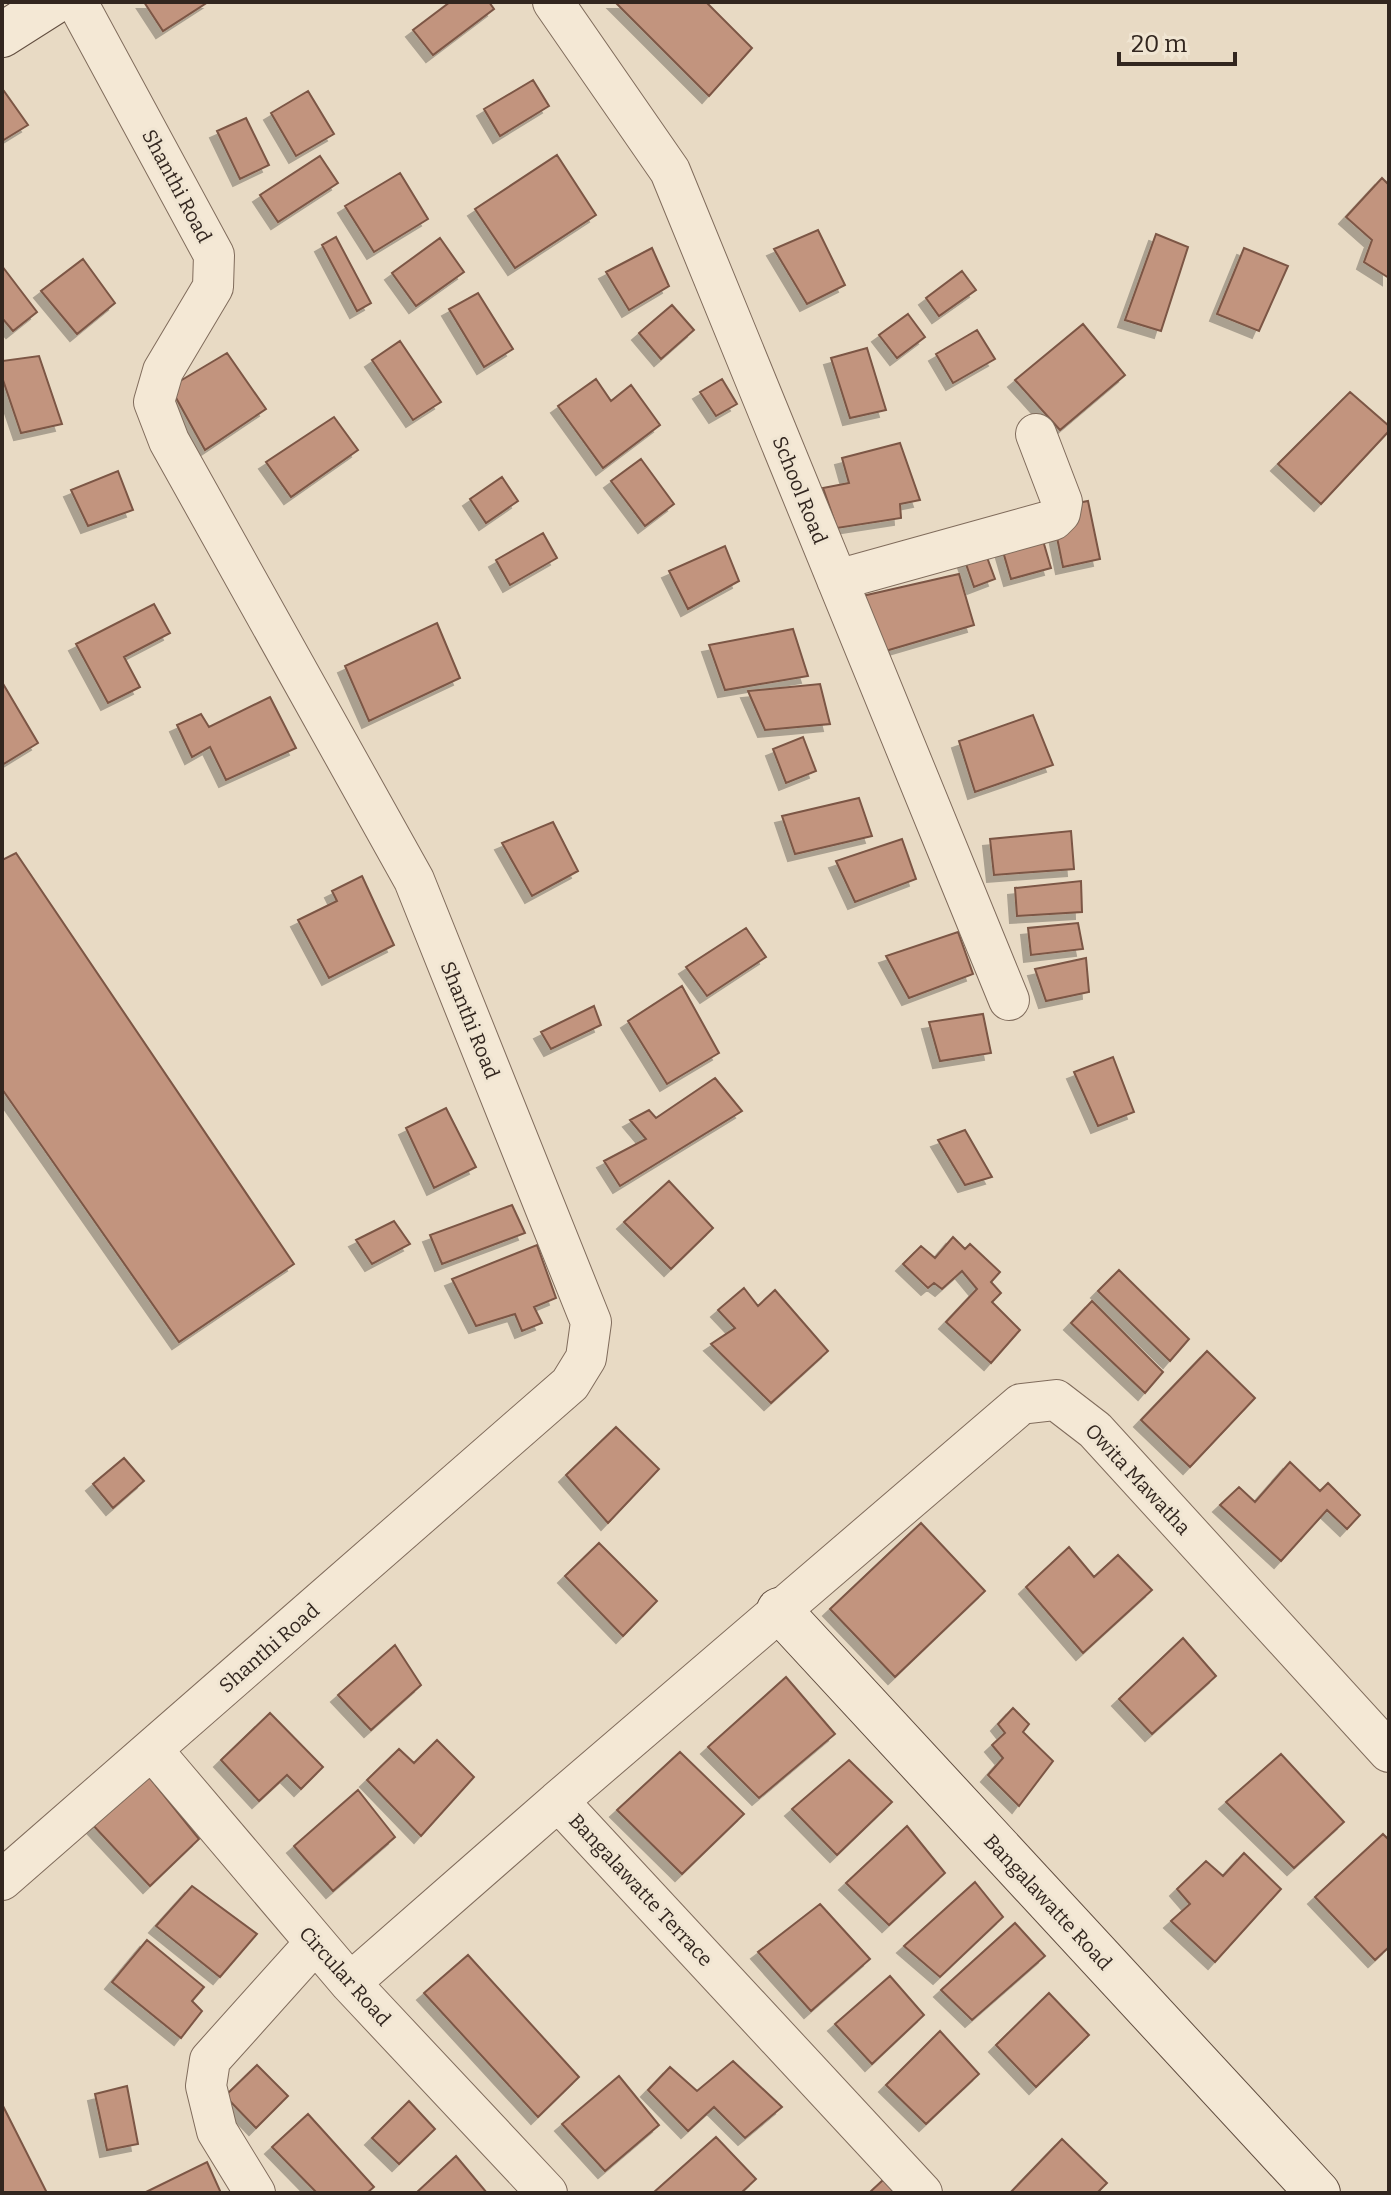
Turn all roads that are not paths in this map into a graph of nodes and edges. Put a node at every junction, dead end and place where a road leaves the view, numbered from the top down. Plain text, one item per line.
1 (54, 2) edge
2 (77, 2) edge
3 (553, 2) edge
4 (2, 35) edge
5 (1036, 434) dead end
6 (837, 580) junction
7 (1009, 1000) dead end
8 (779, 1610) junction
9 (153, 1751) junction
10 (1389, 1752) edge
11 (558, 1801) junction
12 (2, 1880) edge
13 (315, 1943) junction
14 (350, 1983) junction
15 (255, 2193) edge
16 (547, 2193) edge
17 (922, 2193) edge
18 (1318, 2193) edge

1 - 4 street
2 - 9 street, Shanthi Road
3 - 6 street, School Road
5 - 6 street
6 - 7 street, School Road
8 - 10 street, Owita Mawatha
8 - 11 street, Bangalawatte Terrace
8 - 18 street, Bangalawatte Road
9 - 12 street, Shanthi Road
9 - 13 street, Circular Road
11 - 14 street
11 - 17 street, Bangalawatte Terrace
13 - 14 street, Circular Road
13 - 15 street
14 - 16 street, Circular Road

